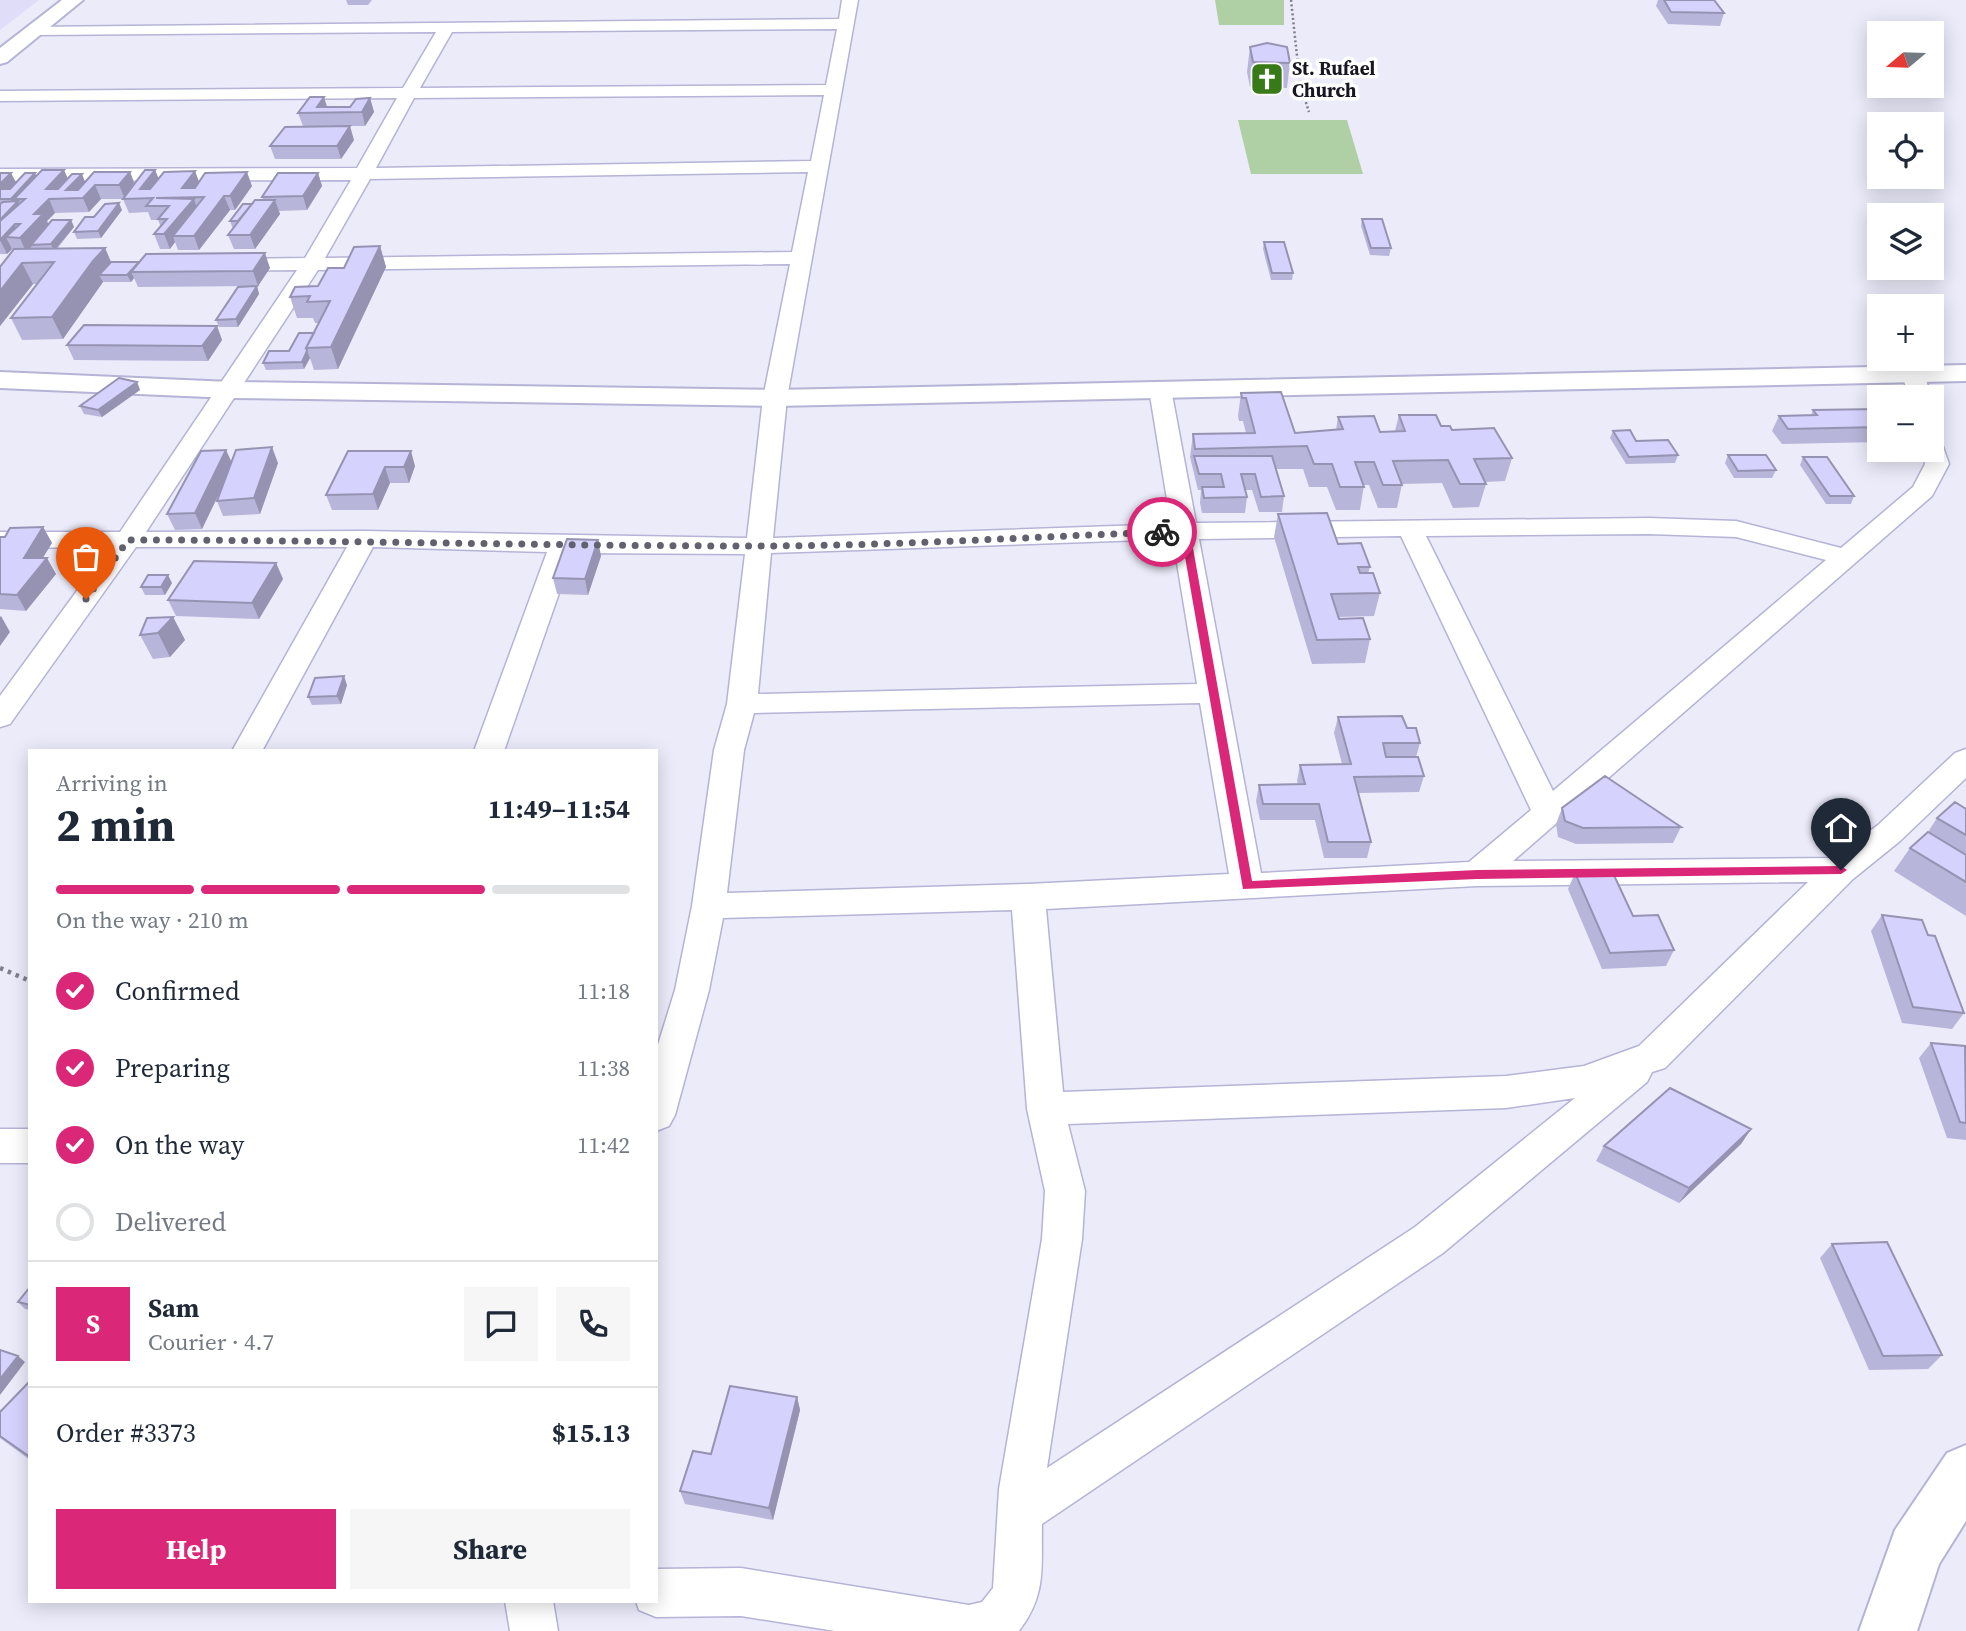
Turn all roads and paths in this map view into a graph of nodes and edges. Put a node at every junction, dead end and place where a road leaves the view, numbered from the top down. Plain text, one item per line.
1 (74, 0) edge
2 (850, 0) edge
3 (1291, 0) edge
4 (846, 24) junction
5 (447, 27) junction
6 (35, 30) junction
7 (0, 58) edge
8 (833, 90) junction
9 (406, 93) junction
10 (0, 96) edge
11 (1308, 112) dead end
12 (819, 166) junction
13 (362, 174) junction
14 (0, 175) edge
15 (802, 258) junction
16 (311, 264) junction
17 (203, 265) edge
18 (1966, 373) edge
19 (0, 380) edge
20 (1921, 385) edge
21 (1867, 386) edge
22 (1160, 388) junction
23 (231, 390) junction
24 (775, 398) junction
25 (1937, 462) edge
26 (1409, 527) junction
27 (1185, 531) junction
28 (0, 540) edge
29 (128, 540) junction
30 (364, 540) junction
31 (563, 545) junction
32 (759, 546) junction
33 (1846, 557) junction
34 (0, 677) edge
35 (29, 677) junction
36 (1213, 693) junction
37 (742, 704) junction
38 (0, 716) edge
39 (248, 749) edge
40 (490, 749) edge
41 (1966, 760) edge
42 (1548, 813) junction
43 (1841, 870) junction
44 (1477, 874) junction
45 (1247, 886) junction
46 (1028, 897) junction
47 (709, 906) junction
48 (0, 968) edge
49 (28, 980) edge
50 (1652, 1057) junction
51 (658, 1108) edge
52 (1046, 1109) junction
53 (0, 1146) edge
54 (28, 1146) edge
55 (1966, 1472) edge
56 (1020, 1512) junction
57 (658, 1594) edge
58 (529, 1603) edge
59 (534, 1631) edge
60 (1888, 1631) edge

1 - 6 street
2 - 4 street
3 - 11 path
4 - 5 street
4 - 8 street
5 - 6 street
5 - 9 street
6 - 7 street
8 - 9 street
8 - 12 street
9 - 10 street
9 - 13 street
12 - 13 street
12 - 15 street
13 - 14 street
13 - 16 street
15 - 16 street
15 - 24 street
16 - 17 street
16 - 23 street
18 - 20 street
19 - 23 street
21 - 22 street
22 - 24 street
22 - 27 street
23 - 24 street
23 - 29 street
24 - 32 street
25 - 33 street
26 - 27 street
26 - 33 street
26 - 42 street
27 - 32 street
27 - 36 street
28 - 29 street
29 - 30 street
29 - 35 street
30 - 31 street
30 - 39 street
31 - 32 street
31 - 40 street
32 - 37 street
33 - 42 street
34 - 35 street
35 - 38 street
36 - 37 street
36 - 45 street
37 - 47 street
41 - 43 street
42 - 44 street
43 - 44 street
43 - 50 street
44 - 45 street
45 - 46 street
46 - 47 street
46 - 52 street
47 - 51 street
48 - 49 path
50 - 52 street
50 - 56 street
52 - 56 street
53 - 54 street
55 - 60 street
56 - 57 street
58 - 59 street

